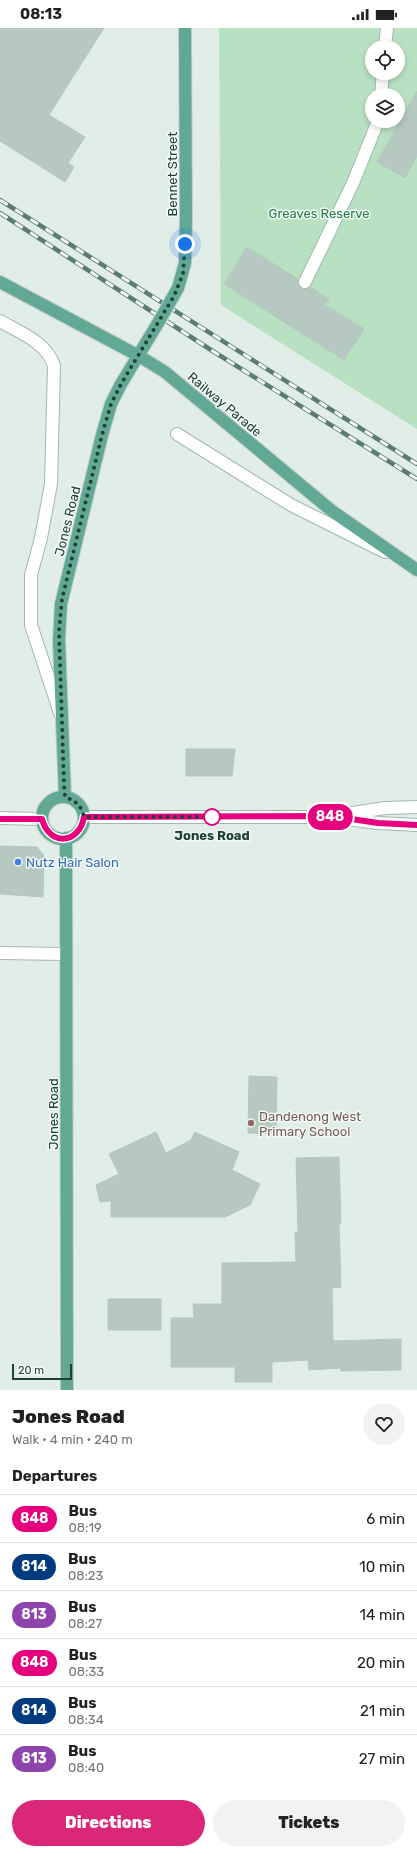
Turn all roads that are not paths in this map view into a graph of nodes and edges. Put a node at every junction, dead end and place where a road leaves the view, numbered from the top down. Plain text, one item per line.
1 (185, 28) edge
2 (387, 28) edge
3 (386, 40) edge
4 (375, 128) edge
5 (0, 282) edge
6 (305, 282) dead end
7 (0, 321) edge
8 (139, 356) junction
9 (177, 434) dead end
10 (412, 567) edge
11 (61, 716) junction
12 (65, 797) junction
13 (417, 807) edge
14 (331, 816) junction
15 (84, 817) junction
16 (0, 818) edge
17 (42, 819) junction
18 (417, 825) edge
19 (66, 838) junction
20 (0, 953) edge
21 (66, 954) junction
22 (67, 1390) edge

1 - 8 main road, Bennet Street, bridge
2 - 3 street
4 - 6 street
5 - 8 main road, Railway Parade
7 - 11 street
8 - 10 main road, Railway Parade
8 - 11 main road, Jones Road
9 - 10 street
11 - 12 main road, Jones Road
12 - 15 main road
12 - 17 main road
13 - 14 street
14 - 15 street
14 - 18 street
15 - 19 main road
16 - 17 street
17 - 19 main road
19 - 21 main road, Jones Road
20 - 21 street
21 - 22 main road, Jones Road

